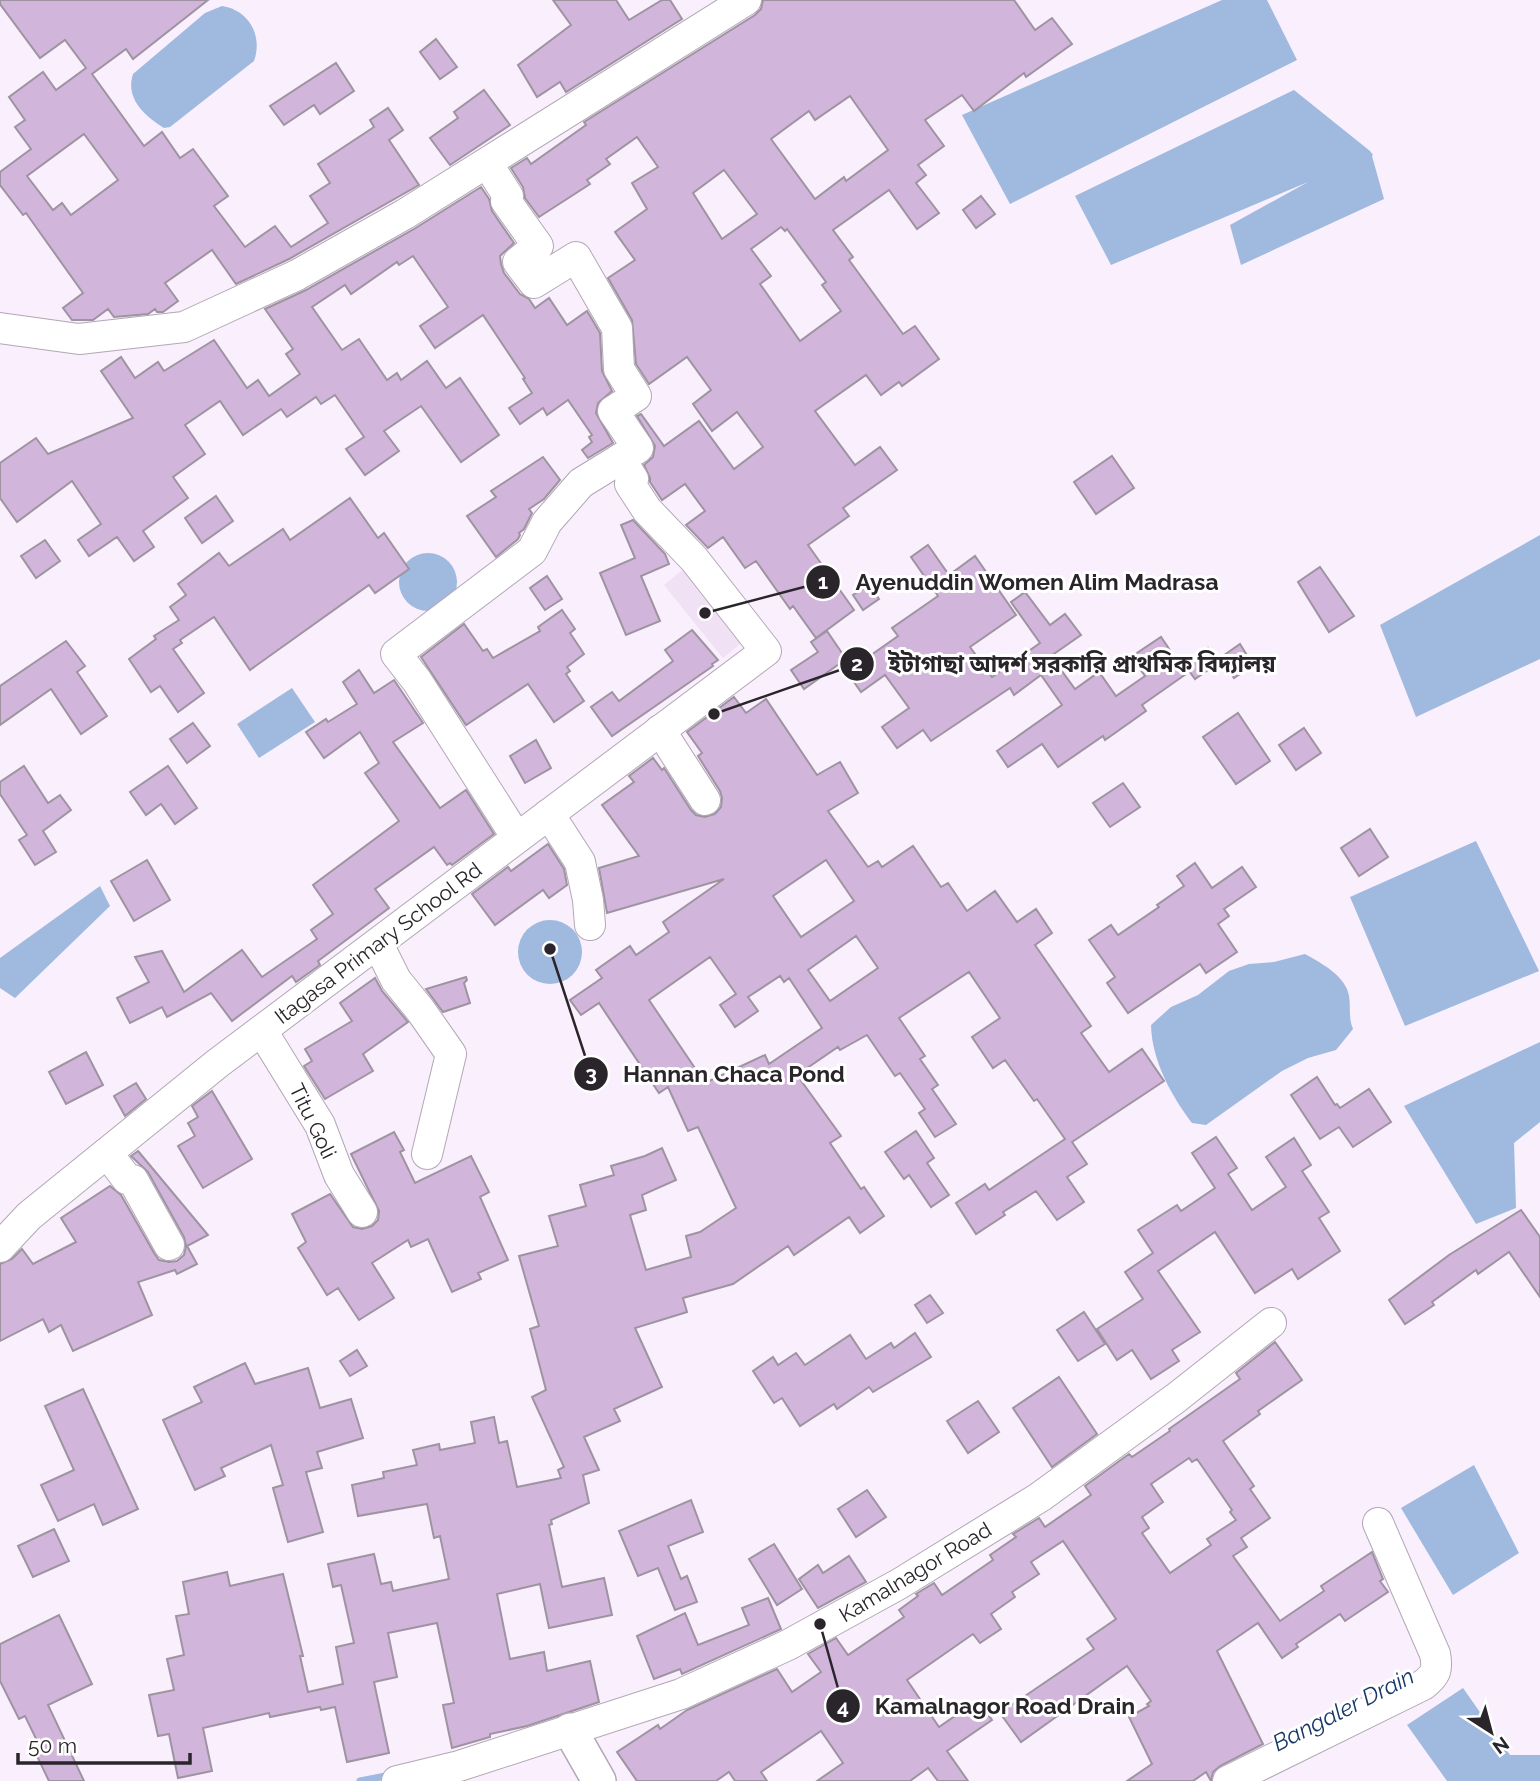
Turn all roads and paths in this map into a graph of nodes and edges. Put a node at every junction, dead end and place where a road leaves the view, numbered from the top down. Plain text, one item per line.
1 (746, 0) edge
2 (487, 163) junction
3 (0, 328) edge
4 (620, 459) junction
5 (660, 730) junction
6 (705, 800) dead end
7 (550, 814) junction
8 (517, 838) junction
9 (590, 925) dead end
10 (377, 944) junction
11 (262, 1031) junction
12 (107, 1153) junction
13 (427, 1154) dead end
14 (362, 1212) dead end
15 (169, 1245) dead end
16 (0, 1247) edge
17 (1271, 1323) dead end
18 (1378, 1523) dead end
19 (570, 1730) junction
20 (397, 1781) edge
21 (599, 1781) edge
22 (1228, 1781) edge

1 - 2 street
2 - 3 street
2 - 4 street
4 - 5 street, Itagasa Primary School Rd
4 - 8 street
5 - 6 street
5 - 7 street, Itagasa Primary School Rd
7 - 8 street, Itagasa Primary School Rd
7 - 9 street
8 - 10 street, Itagasa Primary School Rd
10 - 11 street, Itagasa Primary School Rd
10 - 13 street
11 - 12 street, Itagasa Primary School Rd
11 - 14 street, Titu Goli
12 - 15 street
12 - 16 street, Itagasa Primary School Rd
17 - 19 street, Kamalnagor Road
18 - 22 street
19 - 20 street, Kamalnagor Road
19 - 21 main road

